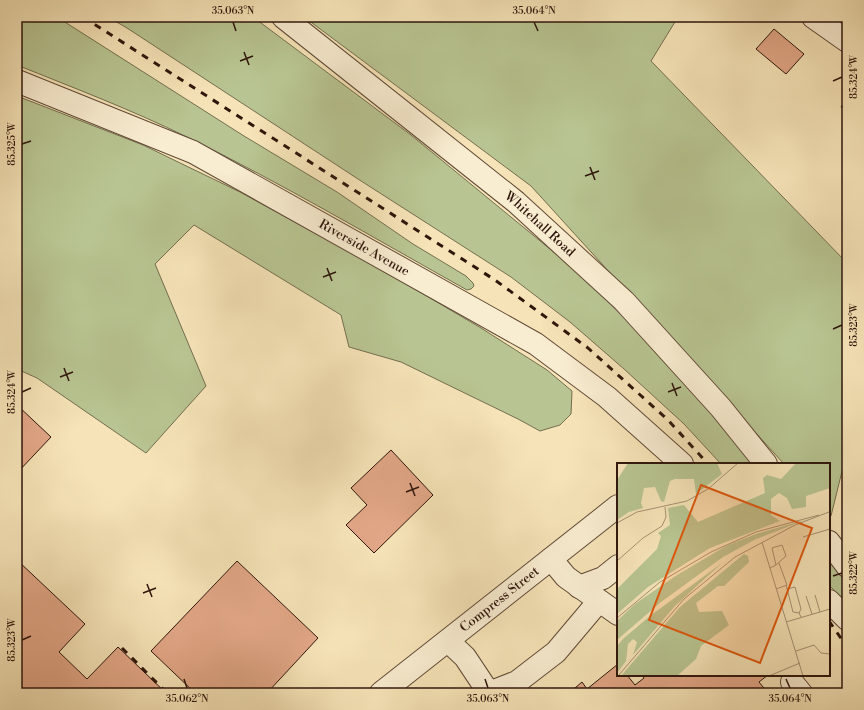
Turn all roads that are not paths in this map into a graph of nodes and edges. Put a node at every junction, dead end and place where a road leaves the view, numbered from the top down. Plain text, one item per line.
1 (283, 17) edge
2 (813, 17) edge
3 (847, 41) edge
4 (17, 81) edge
5 (677, 462) edge
6 (765, 463) edge
7 (617, 507) edge
8 (830, 543) edge
9 (551, 559) junction
10 (847, 566) edge
11 (617, 567) edge
12 (579, 586) junction
13 (599, 601) junction
14 (830, 602) edge
15 (617, 613) edge
16 (847, 619) edge
17 (448, 641) junction
18 (484, 691) edge
19 (381, 693) edge

1 - 6 street, Whitehall Road
2 - 3 street
4 - 5 street, Riverside Avenue
7 - 9 street, Compress Street
8 - 10 street
9 - 12 street
9 - 17 street, Compress Street
11 - 12 street
12 - 13 street
13 - 15 street
13 - 18 street
14 - 16 street
17 - 18 street
17 - 19 street, Compress Street

